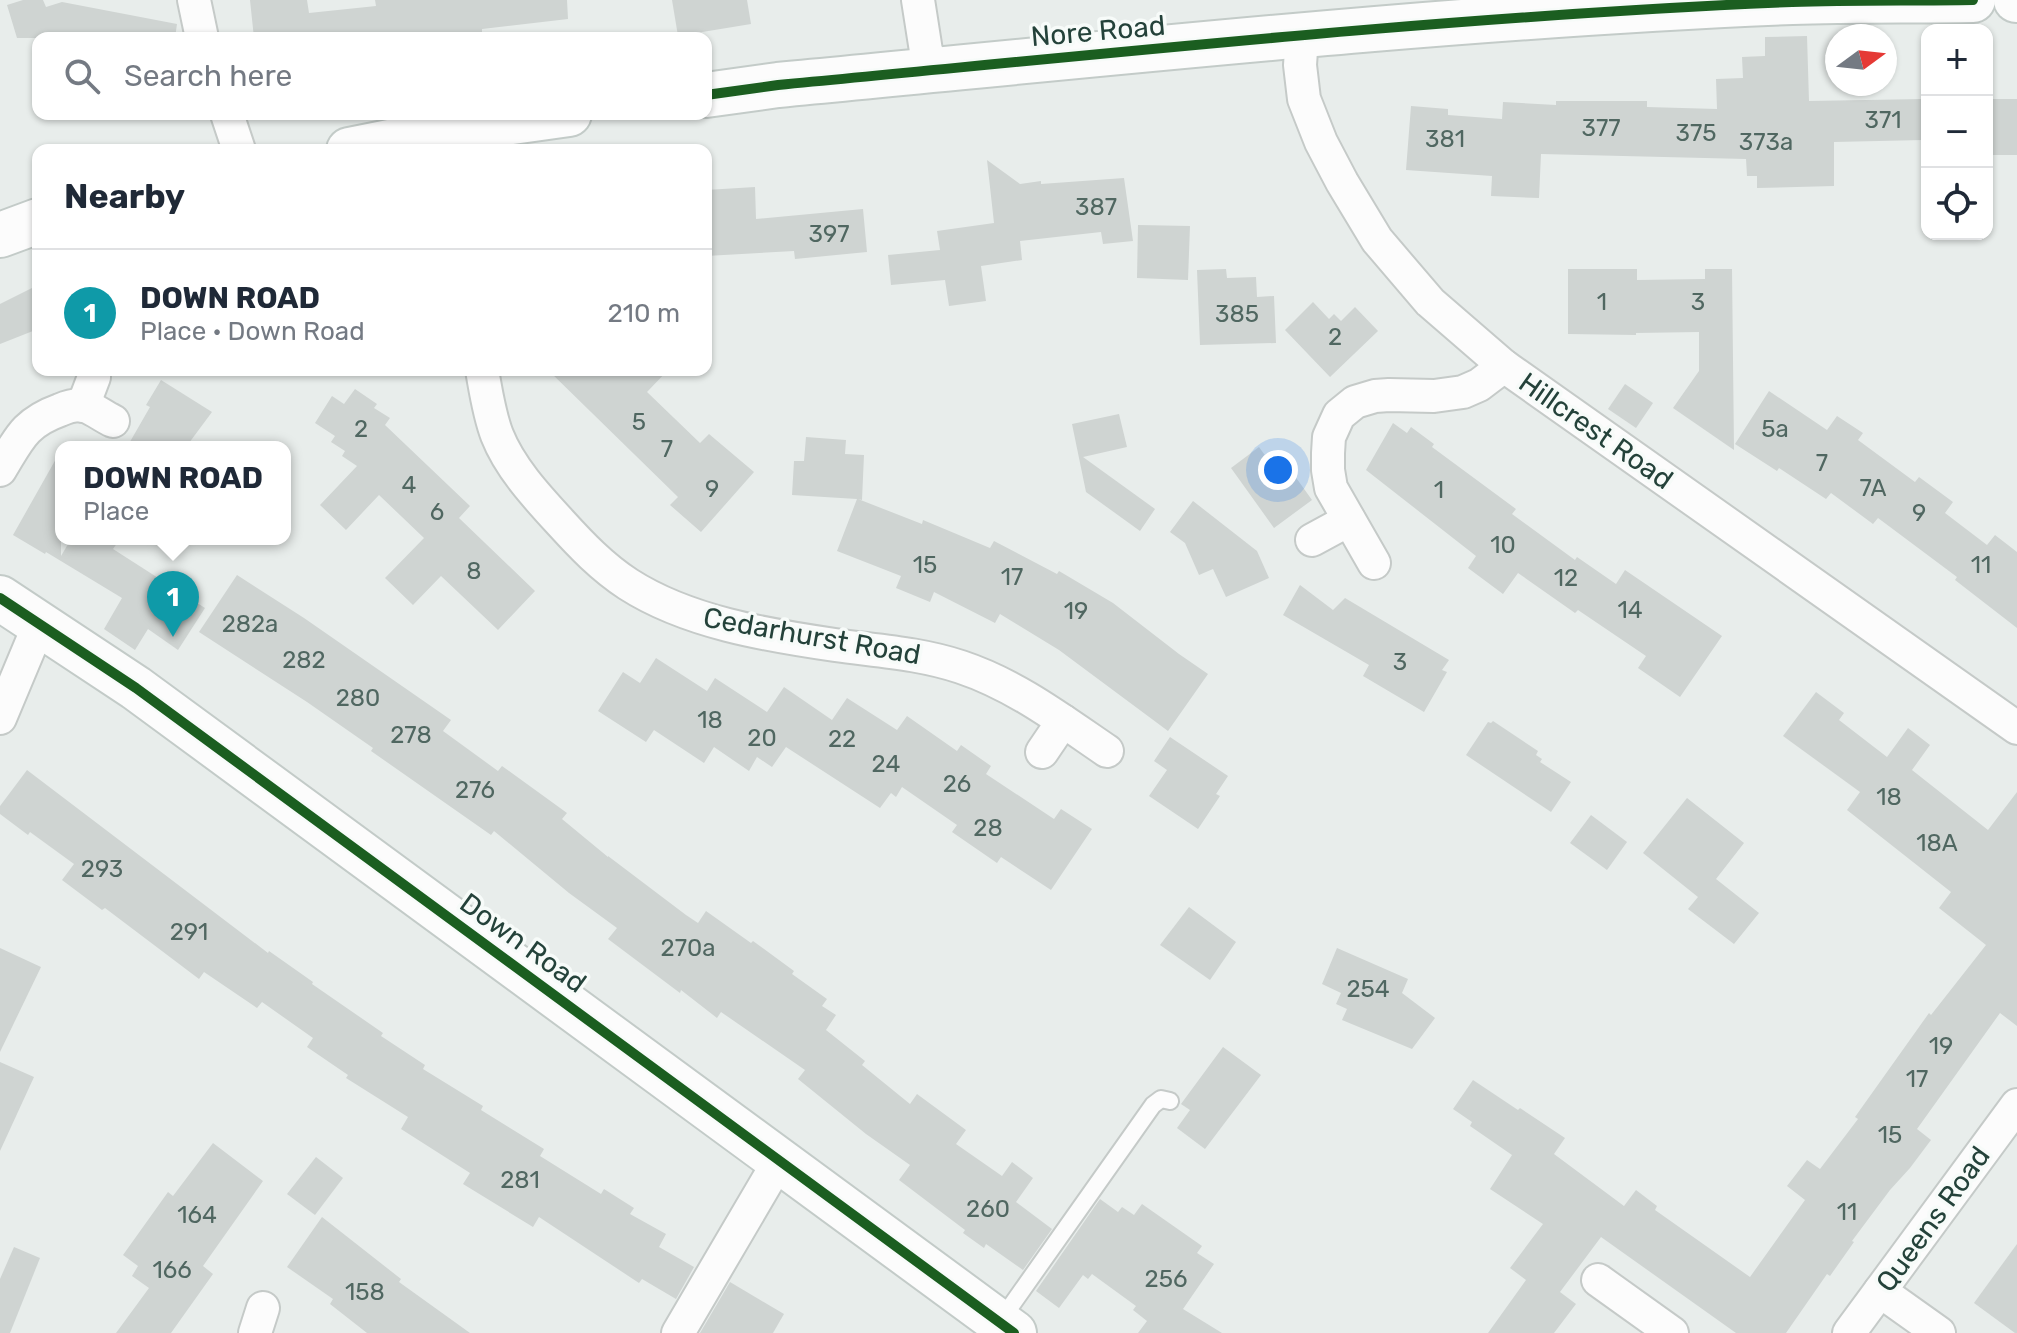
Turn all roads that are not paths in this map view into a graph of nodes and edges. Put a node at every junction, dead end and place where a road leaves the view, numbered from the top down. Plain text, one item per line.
1 (194, 0) edge
2 (918, 0) edge
3 (1973, 0) edge
4 (1586, 7) edge
5 (1388, 14) edge
6 (201, 32) edge
7 (1302, 36) junction
8 (936, 71) junction
9 (712, 94) edge
10 (229, 120) edge
11 (541, 120) edge
12 (437, 142) edge
13 (237, 144) edge
14 (415, 144) edge
15 (32, 223) edge
16 (0, 235) edge
17 (1504, 366) junction
18 (483, 376) edge
19 (113, 421) dead end
20 (0, 470) edge
21 (1349, 520) junction
22 (1312, 540) dead end
23 (1374, 563) dead end
24 (0, 598) edge
25 (39, 625) junction
26 (0, 718) edge
27 (1063, 721) junction
28 (2017, 728) edge
29 (1107, 751) dead end
30 (1042, 752) dead end
31 (1170, 1101) dead end
32 (2017, 1105) edge
33 (779, 1161) junction
34 (1598, 1280) dead end
35 (1880, 1291) junction
36 (1007, 1328) edge
37 (678, 1333) edge
38 (1672, 1333) edge
39 (1849, 1333) edge
40 (1939, 1333) edge

1 - 6 street
2 - 8 street
3 - 4 street, Nore Road
4 - 5 street, Nore Road
5 - 7 street, Nore Road
7 - 8 street, Nore Road
7 - 17 street, Hillcrest Road
8 - 9 street, Nore Road
10 - 13 street
11 - 12 street
12 - 14 street
15 - 16 street
17 - 21 street
17 - 28 street, Hillcrest Road
18 - 27 street, Cedarhurst Road
19 - 20 street
21 - 22 street
21 - 23 street
24 - 25 street, Down Road
25 - 26 street
25 - 33 street, Down Road
27 - 29 street, Cedarhurst Road
27 - 30 street
31 - 36 lane
32 - 35 street, Queens Road
33 - 36 street, Down Road
33 - 37 street
34 - 38 street
35 - 39 street, Queens Road
35 - 40 street

